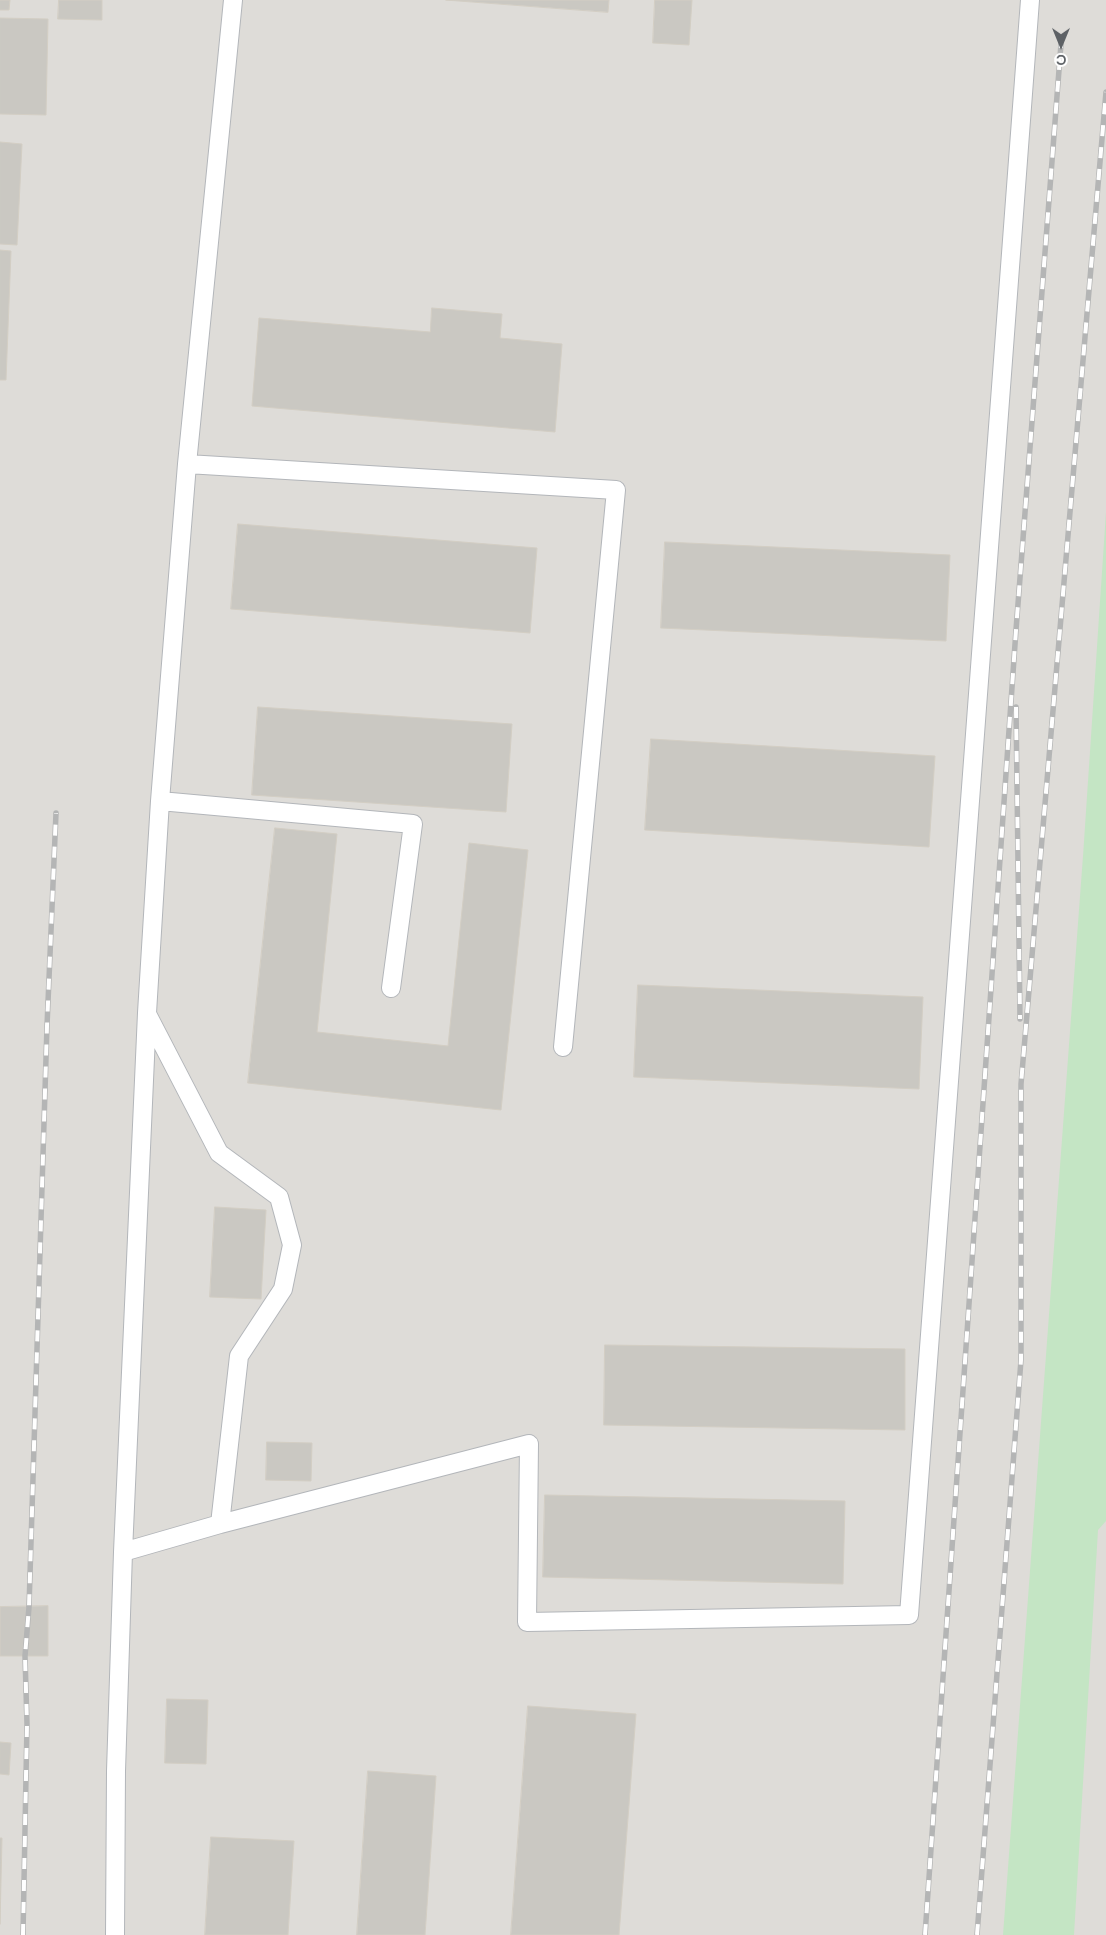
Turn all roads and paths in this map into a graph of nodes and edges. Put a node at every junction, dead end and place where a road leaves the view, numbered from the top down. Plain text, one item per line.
1 (233, 0) edge
2 (1030, 0) edge
3 (187, 464) junction
4 (160, 801) junction
5 (391, 988) dead end
6 (147, 1013) junction
7 (563, 1047) dead end
8 (220, 1524) junction
9 (123, 1552) junction
10 (115, 1935) edge

1 - 3 lane
2 - 8 lane
3 - 4 lane
3 - 7 lane
4 - 5 lane
4 - 6 lane
6 - 8 lane
6 - 9 lane
8 - 9 lane
9 - 10 lane

